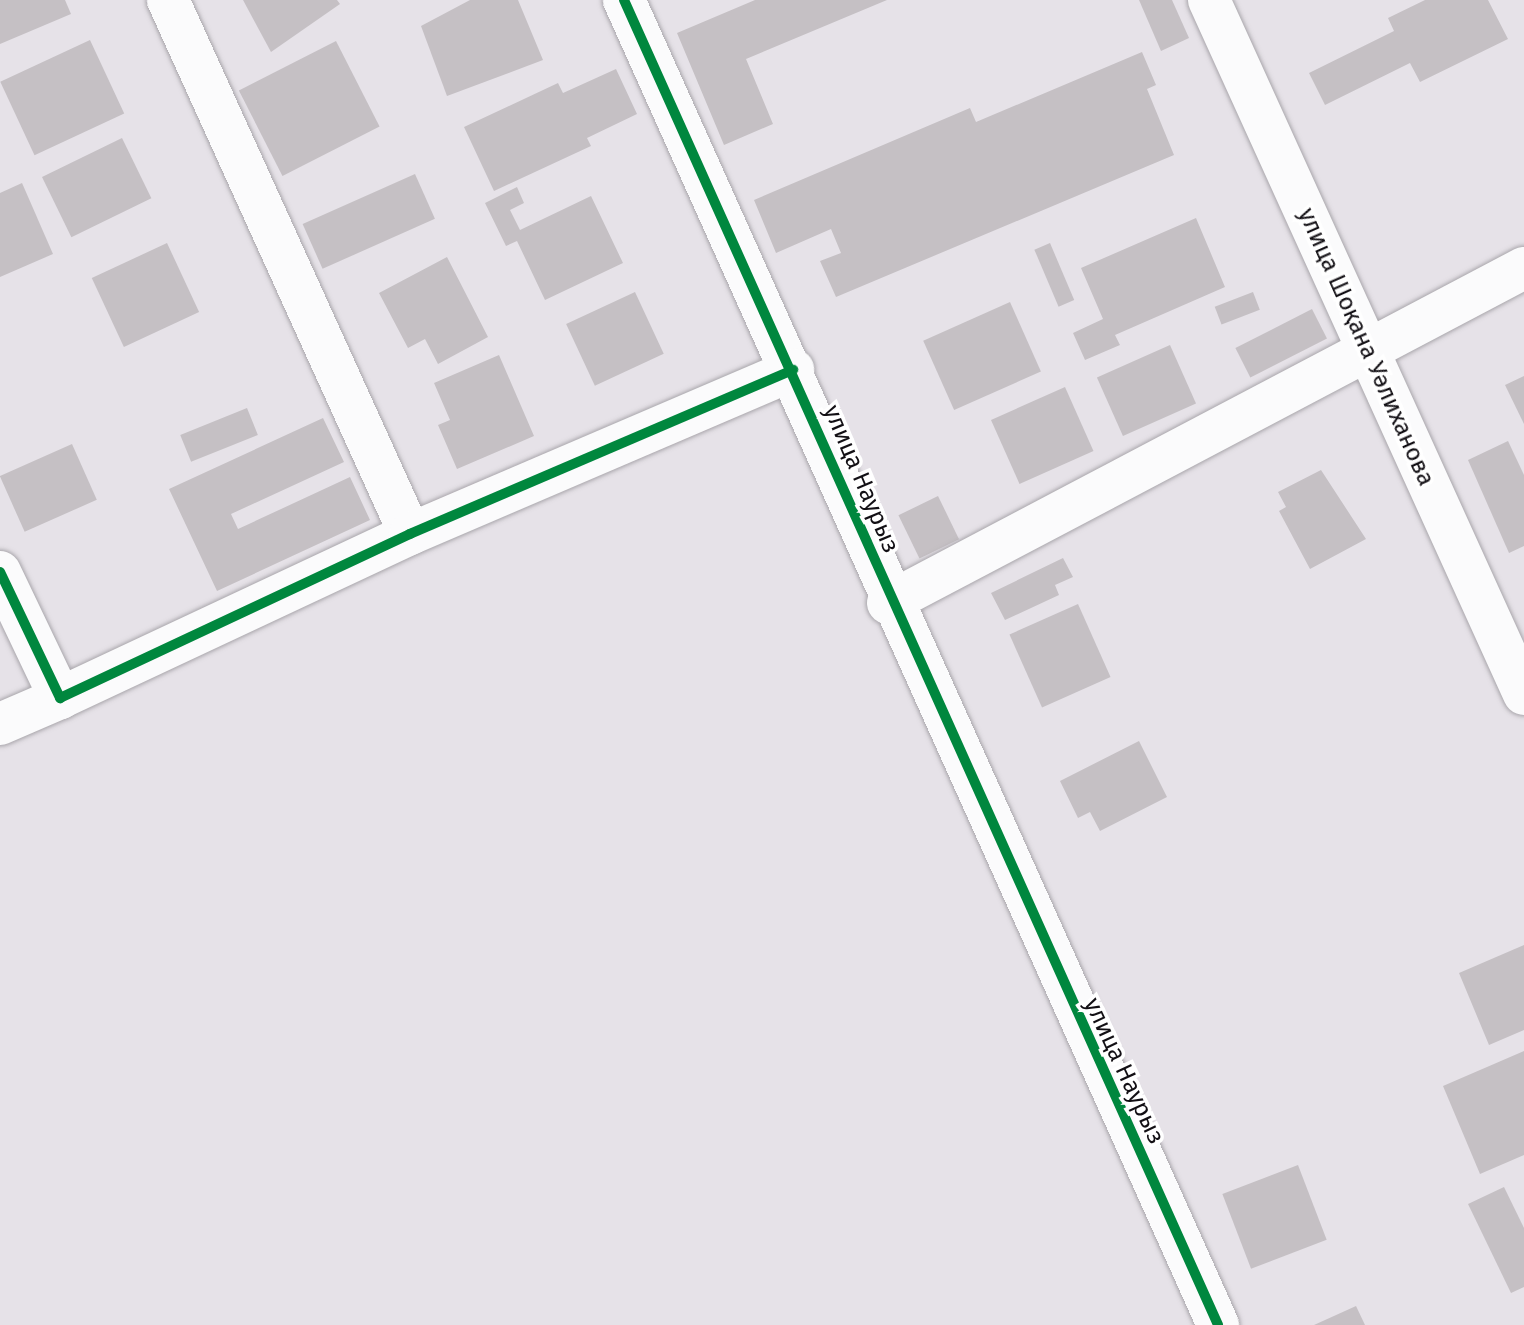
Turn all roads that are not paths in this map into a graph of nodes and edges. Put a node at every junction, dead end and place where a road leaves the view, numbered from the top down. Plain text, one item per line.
1 (168, 0) edge
2 (624, 0) edge
3 (1209, 0) edge
4 (1524, 268) edge
5 (1369, 353) junction
6 (793, 370) junction
7 (410, 534) junction
8 (0, 572) edge
9 (888, 603) junction
10 (1524, 694) edge
11 (60, 698) junction
12 (0, 724) edge
13 (1218, 1325) edge

1 - 7 street
2 - 6 street, улица Наурыз
3 - 5 street, улица Шоқана Уәлиханова
4 - 5 street
5 - 9 street
5 - 10 street, улица Шоқана Уәлиханова
6 - 7 street
6 - 9 street, улица Наурыз
7 - 11 street
8 - 11 street
9 - 13 street, улица Наурыз
11 - 12 street

